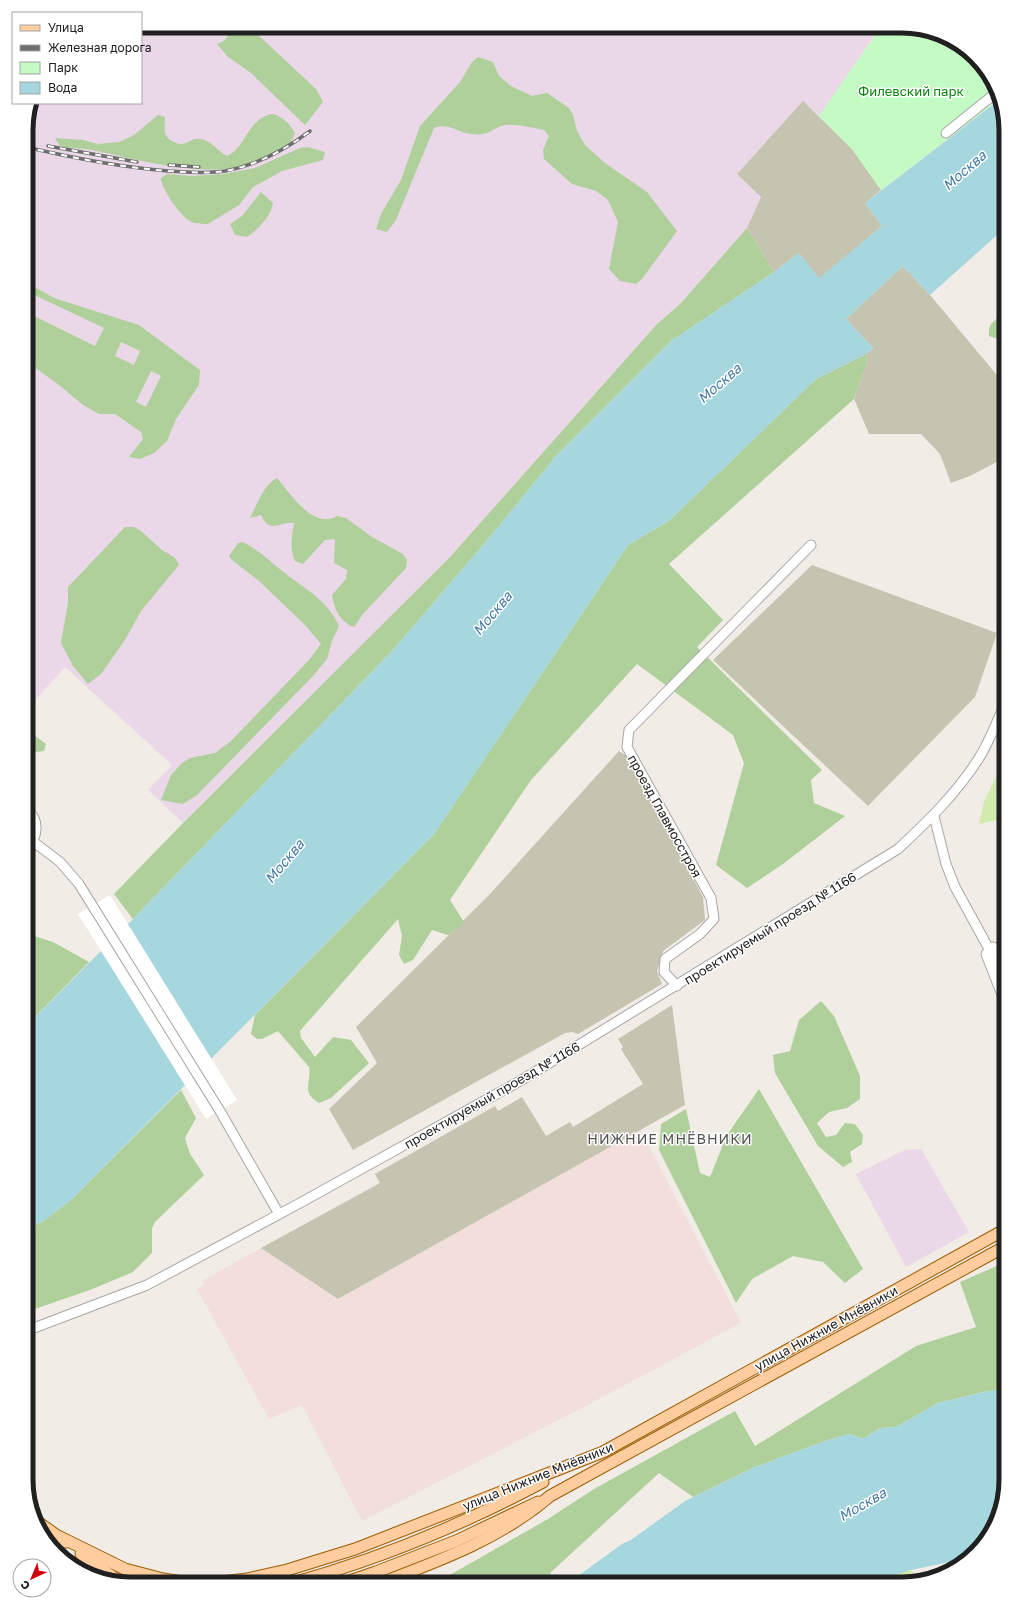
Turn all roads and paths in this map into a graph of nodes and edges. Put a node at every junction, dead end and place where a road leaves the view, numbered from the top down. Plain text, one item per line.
1 (993, 96) edge
2 (946, 133) dead end
3 (811, 546) dead end
4 (999, 717) edge
5 (934, 816) junction
6 (33, 817) edge
7 (33, 831) edge
8 (33, 841) edge
9 (974, 922) junction
10 (999, 955) edge
11 (999, 967) edge
12 (677, 986) junction
13 (999, 987) edge
14 (279, 1214) junction
15 (999, 1233) edge
16 (999, 1250) edge
17 (33, 1328) edge
18 (782, 1353) junction
19 (789, 1366) junction
20 (588, 1459) junction
21 (550, 1496) junction
22 (45, 1527) edge
23 (60, 1537) junction
24 (111, 1575) edge
25 (155, 1577) edge
26 (256, 1577) edge
27 (312, 1577) edge
28 (361, 1577) edge
29 (396, 1577) edge

1 - 2 street
3 - 12 street, проезд Главмосстроя
4 - 5 street, проектируемый проезд № 1166
5 - 9 street
5 - 12 street, проектируемый проезд № 1166
6 - 7 street
8 - 14 street
9 - 10 street
9 - 11 street
9 - 13 street
12 - 14 street, проектируемый проезд № 1166
14 - 17 street, проектируемый проезд № 1166
15 - 18 main road, улица Нижние Мнёвники
16 - 19 main road, улица Нижние Мнёвники
18 - 19 street
18 - 20 main road, улица Нижние Мнёвники
19 - 21 main road, улица Нижние Мнёвники
20 - 26 main road, улица Нижние Мнёвники
20 - 27 main road
21 - 28 main road
21 - 29 main road, улица Нижние Мнёвники
22 - 23 main road, улица Нижние Мнёвники
23 - 24 main road, улица Нижние Мнёвники
23 - 25 main road, улица Нижние Мнёвники

